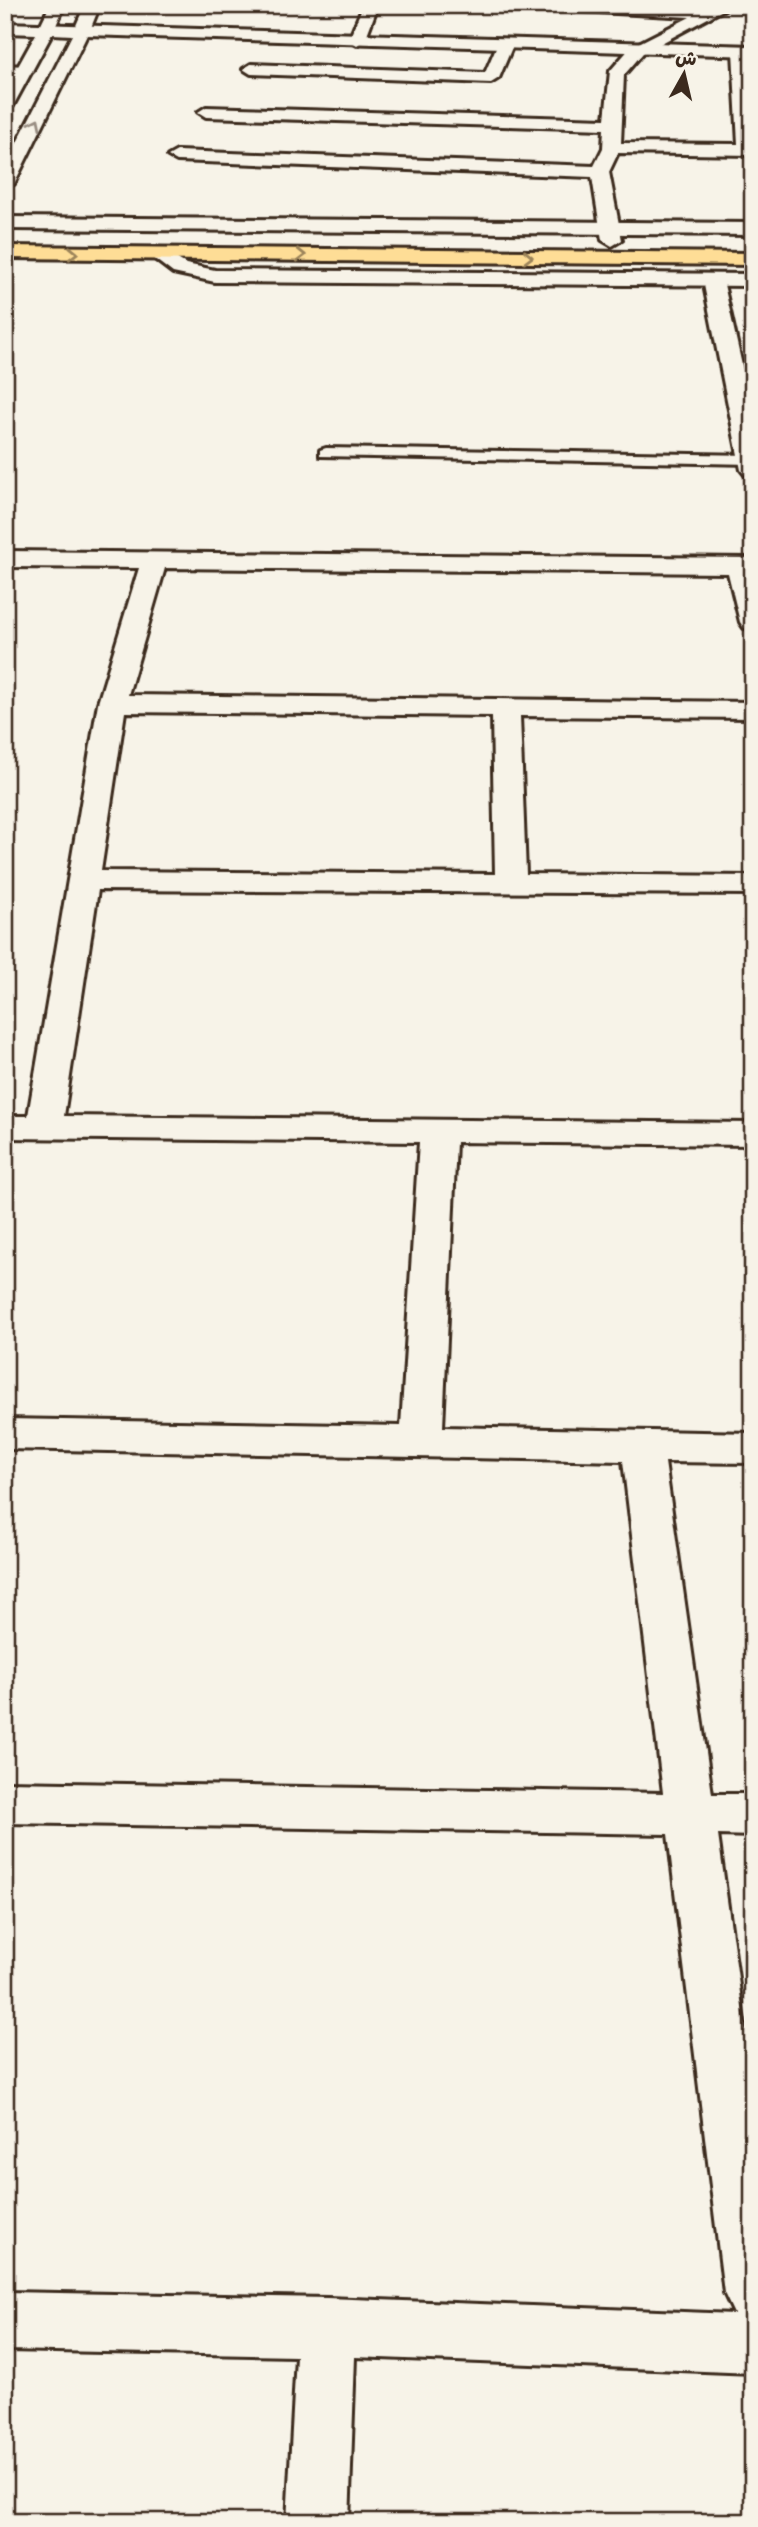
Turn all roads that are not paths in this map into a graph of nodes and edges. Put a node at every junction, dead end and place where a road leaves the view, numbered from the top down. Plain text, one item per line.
1 (58, 5) edge
2 (93, 5) edge
3 (371, 5) edge
4 (543, 5) edge
5 (725, 5) edge
6 (707, 14) junction
7 (5, 29) edge
8 (46, 30) junction
9 (82, 30) junction
10 (357, 40) junction
11 (505, 45) junction
12 (637, 50) junction
13 (747, 51) edge
14 (251, 69) dead end
15 (5, 70) edge
16 (25, 71) junction
17 (491, 78) junction
18 (748, 85) edge
19 (5, 106) edge
20 (206, 112) dead end
21 (749, 115) edge
22 (481, 120) junction
23 (613, 124) junction
24 (612, 148) junction
25 (750, 150) edge
26 (177, 156) dead end
27 (600, 172) junction
28 (5, 184) edge
29 (5, 223) edge
30 (753, 229) edge
31 (255, 231) junction
32 (610, 234) junction
33 (5, 235) edge
34 (753, 242) edge
35 (5, 252) edge
36 (158, 254) junction
37 (657, 258) junction
38 (753, 259) edge
39 (659, 279) junction
40 (713, 280) junction
41 (753, 280) edge
42 (326, 453) dead end
43 (752, 465) edge
44 (5, 559) edge
45 (154, 561) junction
46 (746, 565) edge
47 (753, 622) edge
48 (112, 703) junction
49 (506, 707) junction
50 (753, 710) edge
51 (84, 880) junction
52 (511, 883) junction
53 (753, 885) edge
54 (5, 1127) edge
55 (44, 1128) junction
56 (438, 1132) junction
57 (753, 1134) edge
58 (5, 1434) edge
59 (421, 1441) junction
60 (642, 1447) junction
61 (753, 1448) edge
62 (5, 1802) edge
63 (690, 1814) junction
64 (753, 1815) edge
65 (753, 2293) edge
66 (5, 2321) edge
67 (327, 2327) junction
68 (753, 2344) edge
69 (318, 2522) edge

1 - 8 street
2 - 9 street
3 - 10 street
4 - 6 street
5 - 6 street
6 - 12 street
7 - 8 street
8 - 9 street
8 - 16 street
9 - 10 street
28 -> 9 street
10 - 11 street
11 - 12 street
11 - 17 street
12 - 13 street
12 - 23 street
13 - 18 street
14 - 17 street
15 - 16 street
16 - 19 street
17 - 22 street
18 - 21 street
20 - 22 street
21 - 25 street
22 - 23 street
23 - 24 street
24 - 25 street
24 - 27 street
26 - 27 street
27 - 32 street
29 - 31 street
30 - 32 street
31 - 32 main road
31 - 33 main road
32 - 34 main road
35 -> 36 main road
36 -> 37 main road
36 - 39 street
37 - 38 main road
37 - 39 main road
39 - 40 street
40 - 41 street
40 - 43 street
42 - 43 lane
44 - 45 street
45 - 46 street
45 - 48 street
46 - 47 street
48 - 49 street
48 - 51 street
49 - 50 street
49 - 52 street
51 - 52 street
51 - 55 street
52 - 53 street
54 - 55 street
55 - 56 street
56 - 57 street
56 - 59 street
58 - 59 street
59 - 60 street
60 - 61 street
60 - 63 street
62 - 63 street
63 - 64 street
63 - 65 street
66 - 67 street
67 - 68 street
67 - 69 street

